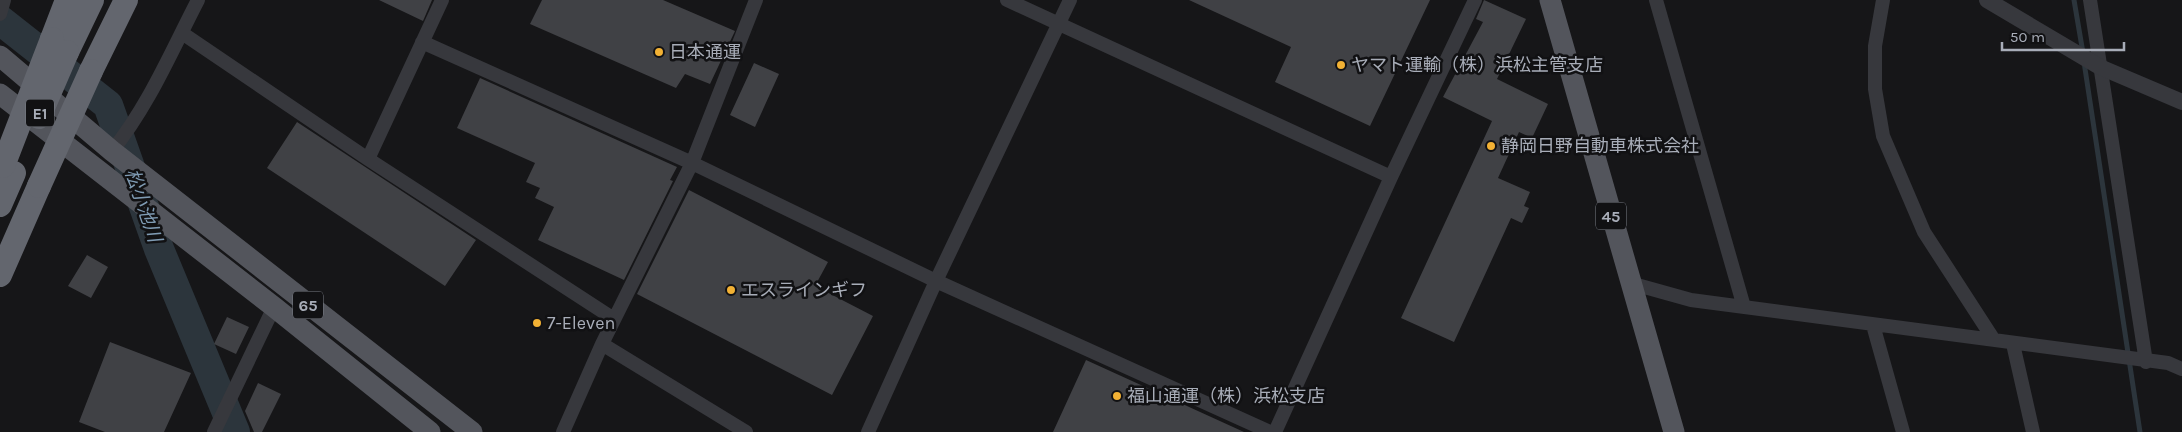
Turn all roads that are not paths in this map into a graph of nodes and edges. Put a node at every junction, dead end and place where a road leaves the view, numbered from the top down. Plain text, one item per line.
1 (4, 0) edge
2 (67, 0) edge
3 (92, 0) edge
4 (126, 0) edge
5 (198, 0) edge
6 (442, 0) edge
7 (756, 0) edge
8 (1008, 0) edge
9 (1070, 0) edge
10 (1475, 0) edge
11 (1550, 0) edge
12 (1656, 0) edge
13 (1883, 0) edge
14 (1987, 0) edge
15 (2090, 0) edge
16 (0, 12) edge
17 (1060, 24) junction
18 (182, 33) junction
19 (422, 42) junction
20 (59, 45) junction
21 (0, 56) edge
22 (2097, 65) junction
23 (0, 94) edge
24 (2182, 102) edge
25 (106, 146) junction
26 (368, 159) junction
27 (692, 162) junction
28 (6, 171) edge
29 (1391, 177) junction
30 (0, 205) edge
31 (0, 275) edge
32 (936, 281) junction
33 (1630, 283) junction
34 (1744, 306) junction
35 (274, 307) junction
36 (614, 319) junction
37 (1872, 325) junction
38 (1994, 340) junction
39 (602, 344) junction
40 (2013, 344) junction
41 (2143, 361) junction
42 (2182, 368) edge
43 (217, 426) edge
44 (430, 432) edge
45 (472, 432) edge
46 (563, 432) edge
47 (746, 432) edge
48 (868, 432) edge
49 (1270, 432) edge
50 (1275, 432) edge
51 (1674, 432) edge
52 (1903, 432) edge
53 (2033, 432) edge

1 - 16 street
2 - 20 highway
3 - 20 highway, E1
4 - 31 highway, E1, bridge
5 - 18 street
6 - 19 street
7 - 27 street
8 - 17 street
9 - 17 street
10 - 29 street
11 - 33 main road, 45
12 - 34 street
13 - 38 street
14 - 22 street
15 - 22 street
17 - 29 street
17 - 32 street
18 - 25 street
18 - 26 street
19 - 26 street
19 - 27 street
20 - 28 highway, E1, bridge
21 - 25 main road, 65
22 - 24 street
22 - 41 street
23 - 35 main road, 65
25 - 45 main road, 65
26 - 36 street
27 - 32 street
27 - 36 street
28 - 30 highway, E1
29 - 50 street
32 - 48 street
32 - 49 street
33 - 34 street
33 - 51 main road, 45
34 - 37 street
35 - 43 street
35 - 44 main road, 65
36 - 39 street
37 - 38 street
37 - 52 street
38 - 40 street
39 - 46 street
39 - 47 street
40 - 41 street
40 - 53 street
41 - 42 street

